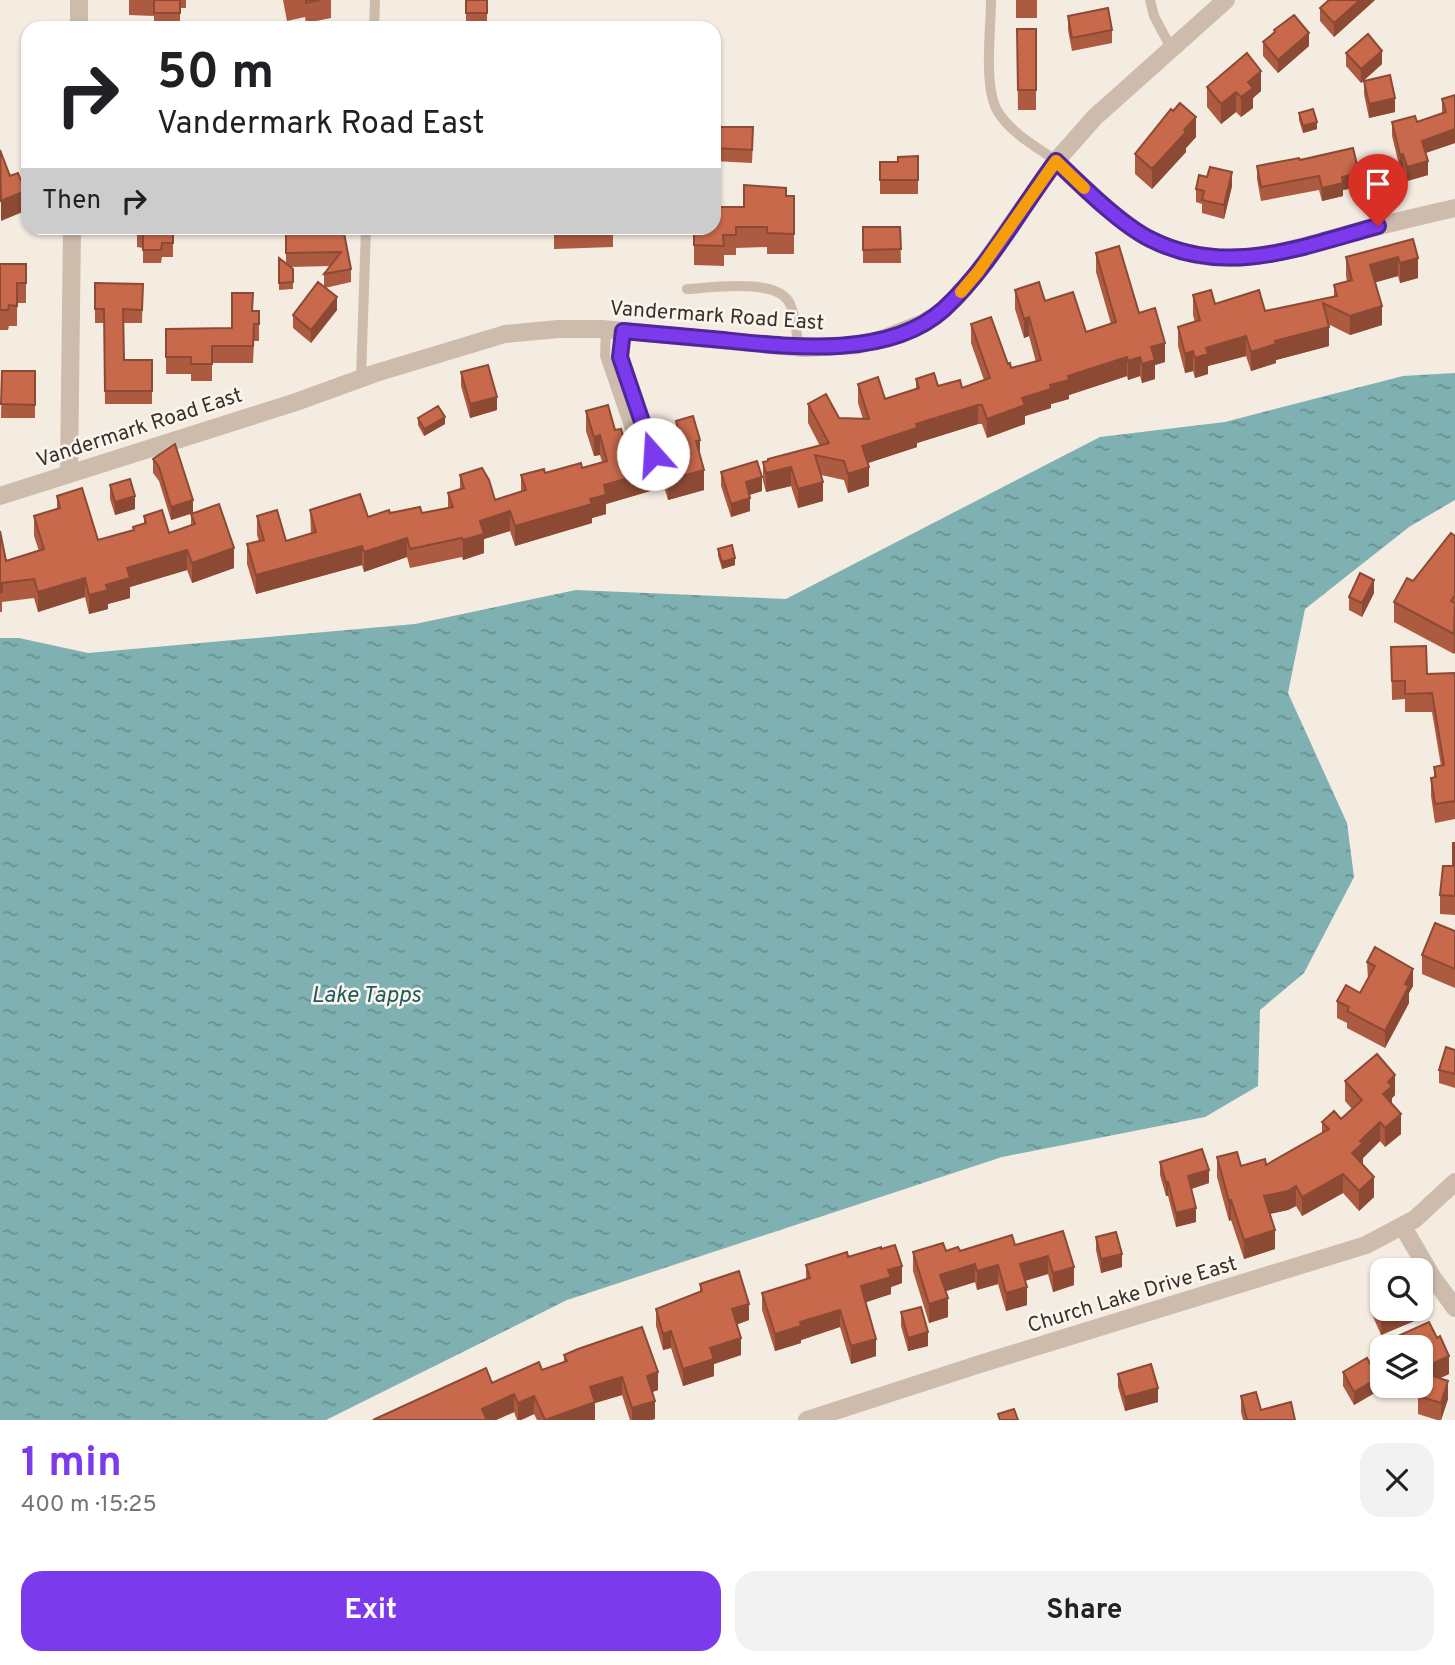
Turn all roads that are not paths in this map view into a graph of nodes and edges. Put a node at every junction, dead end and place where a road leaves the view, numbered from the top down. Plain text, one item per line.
1 (79, 0) edge
2 (375, 0) edge
3 (991, 0) edge
4 (1150, 0) edge
5 (1226, 0) edge
6 (79, 21) edge
7 (374, 21) edge
8 (1171, 48) junction
9 (1056, 161) junction
10 (1455, 208) edge
11 (72, 235) edge
12 (366, 235) edge
13 (687, 289) dead end
14 (614, 330) junction
15 (799, 347) junction
16 (360, 378) junction
17 (637, 452) edge
18 (653, 454) edge
19 (69, 474) junction
20 (0, 496) edge
21 (1455, 1182) edge
22 (1403, 1227) junction
23 (1455, 1308) edge
24 (807, 1420) edge

1 - 6 street
2 - 7 lane
3 - 9 lane
4 - 8 lane
5 - 8 street, Vandermark Road East
8 - 9 street, Vandermark Road East
9 - 10 street
9 - 15 street, Vandermark Road East
11 - 19 street
12 - 16 lane
13 - 15 lane
14 - 15 street, Vandermark Road East
14 - 16 street, Vandermark Road East
14 - 17 lane
14 - 18 lane
16 - 19 street, Vandermark Road East
19 - 20 street, Vandermark Road East
21 - 22 street, Church Lake Drive East
22 - 23 street
22 - 24 street, Church Lake Drive East

